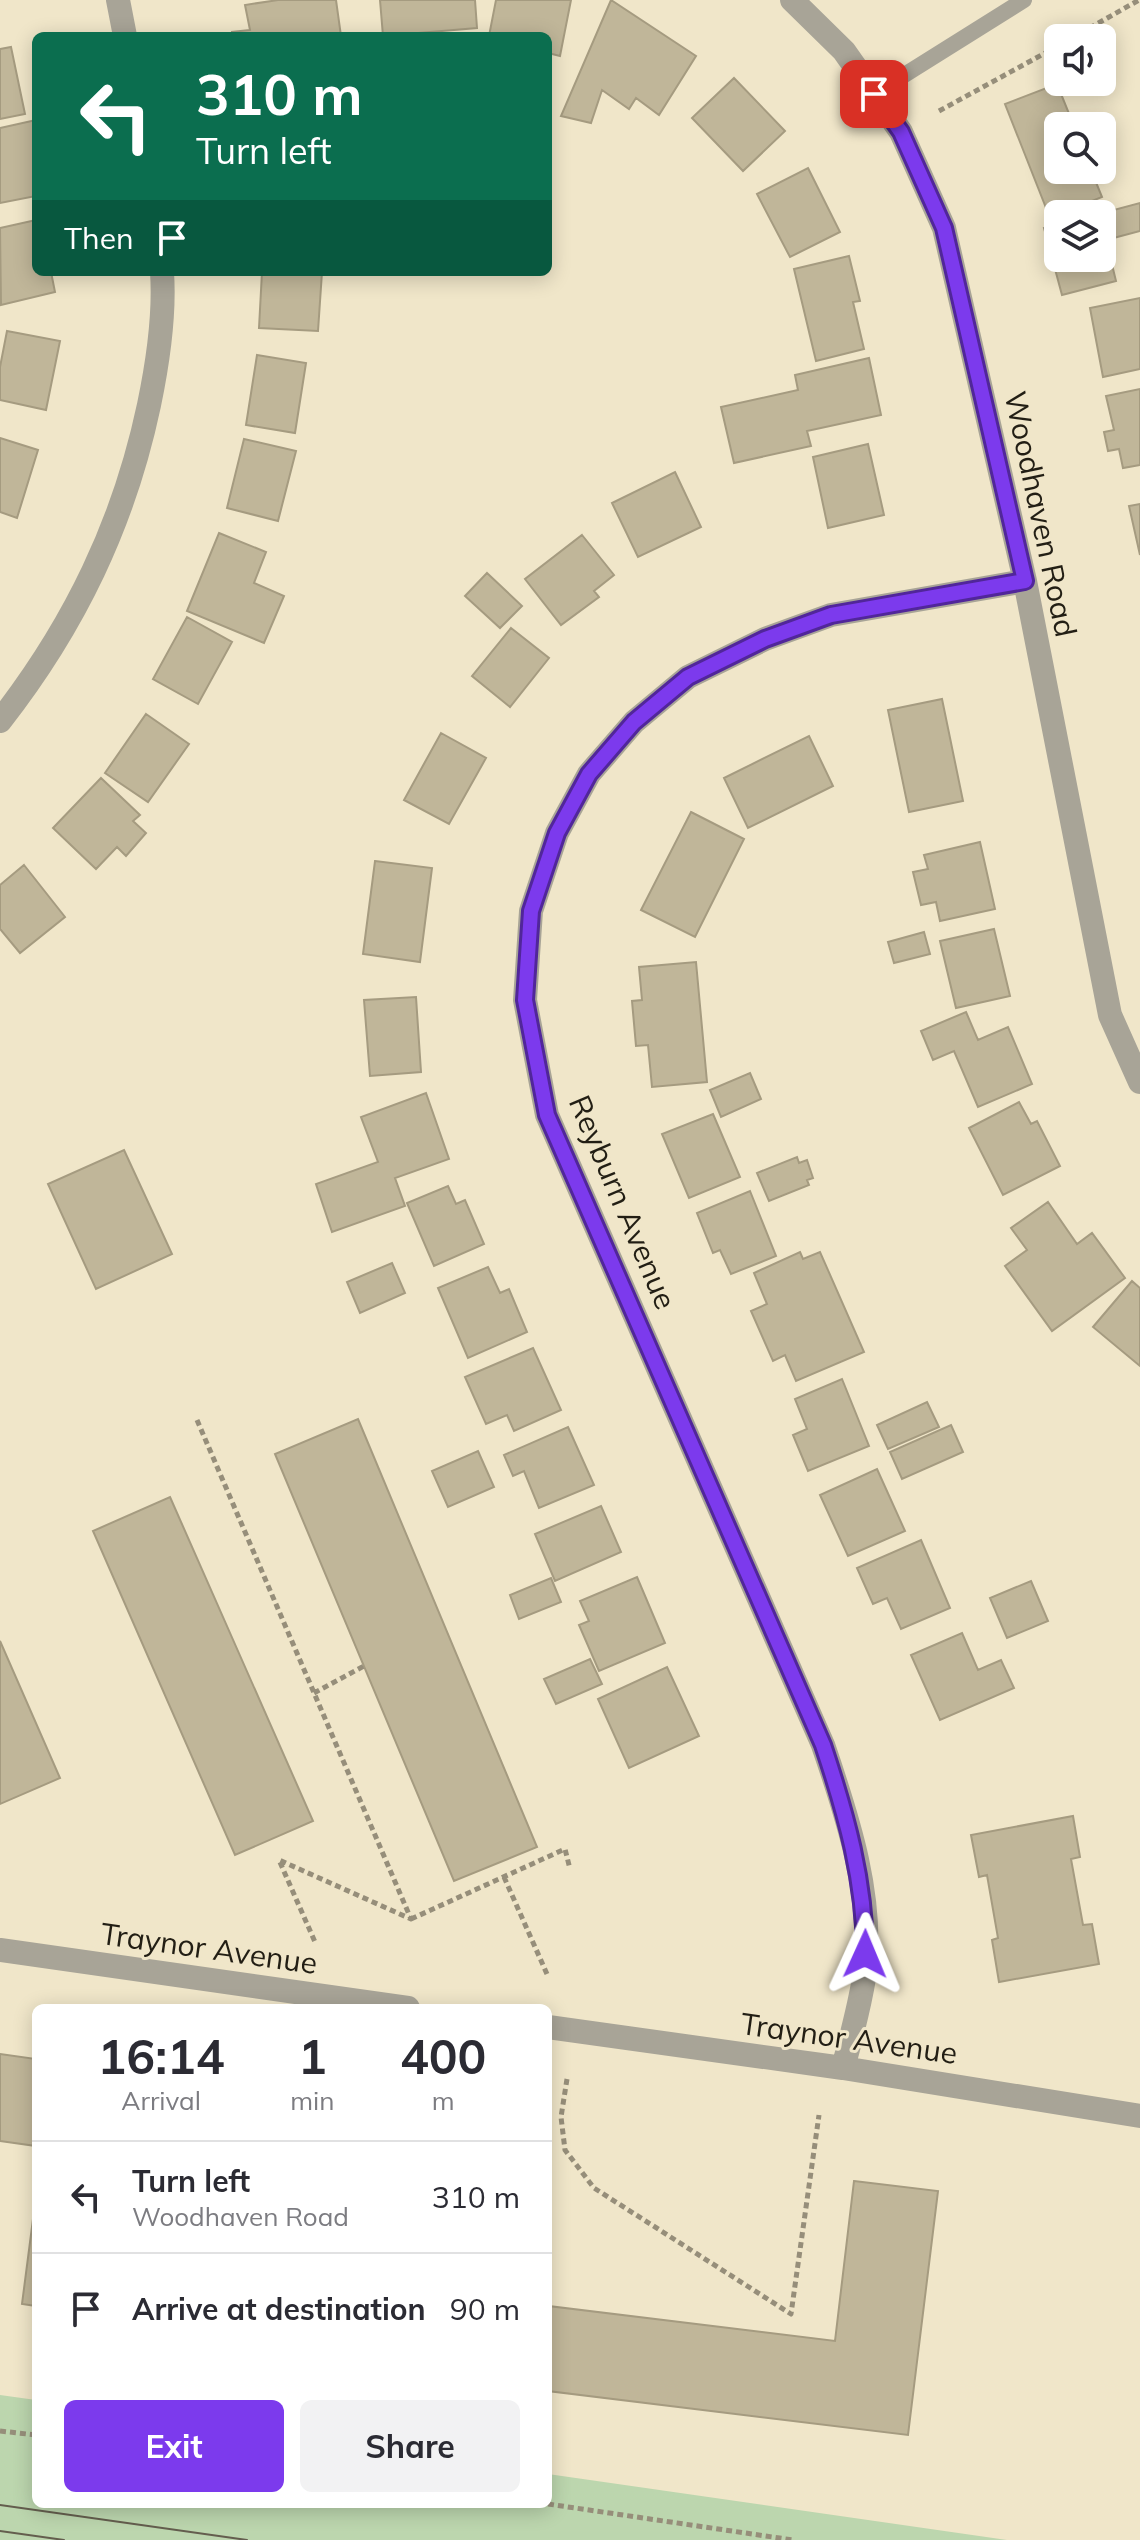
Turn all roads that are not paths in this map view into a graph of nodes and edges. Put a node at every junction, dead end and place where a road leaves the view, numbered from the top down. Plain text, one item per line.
1 (118, 0) edge
2 (792, 0) edge
3 (1024, 0) edge
4 (124, 32) edge
5 (874, 94) junction
6 (162, 276) edge
7 (1025, 581) junction
8 (0, 721) edge
9 (1140, 1082) edge
10 (0, 1950) edge
11 (380, 2004) edge
12 (552, 2028) edge
13 (843, 2068) junction
14 (1140, 2116) edge

1 - 4 street
2 - 5 street, Woodhaven Road
3 - 5 lane
5 - 7 street, Woodhaven Road
6 - 8 street
7 - 9 street, Woodhaven Road
7 - 13 street, Reyburn Avenue
10 - 11 street, Traynor Avenue
12 - 13 street, Traynor Avenue
13 - 14 street, Traynor Avenue

